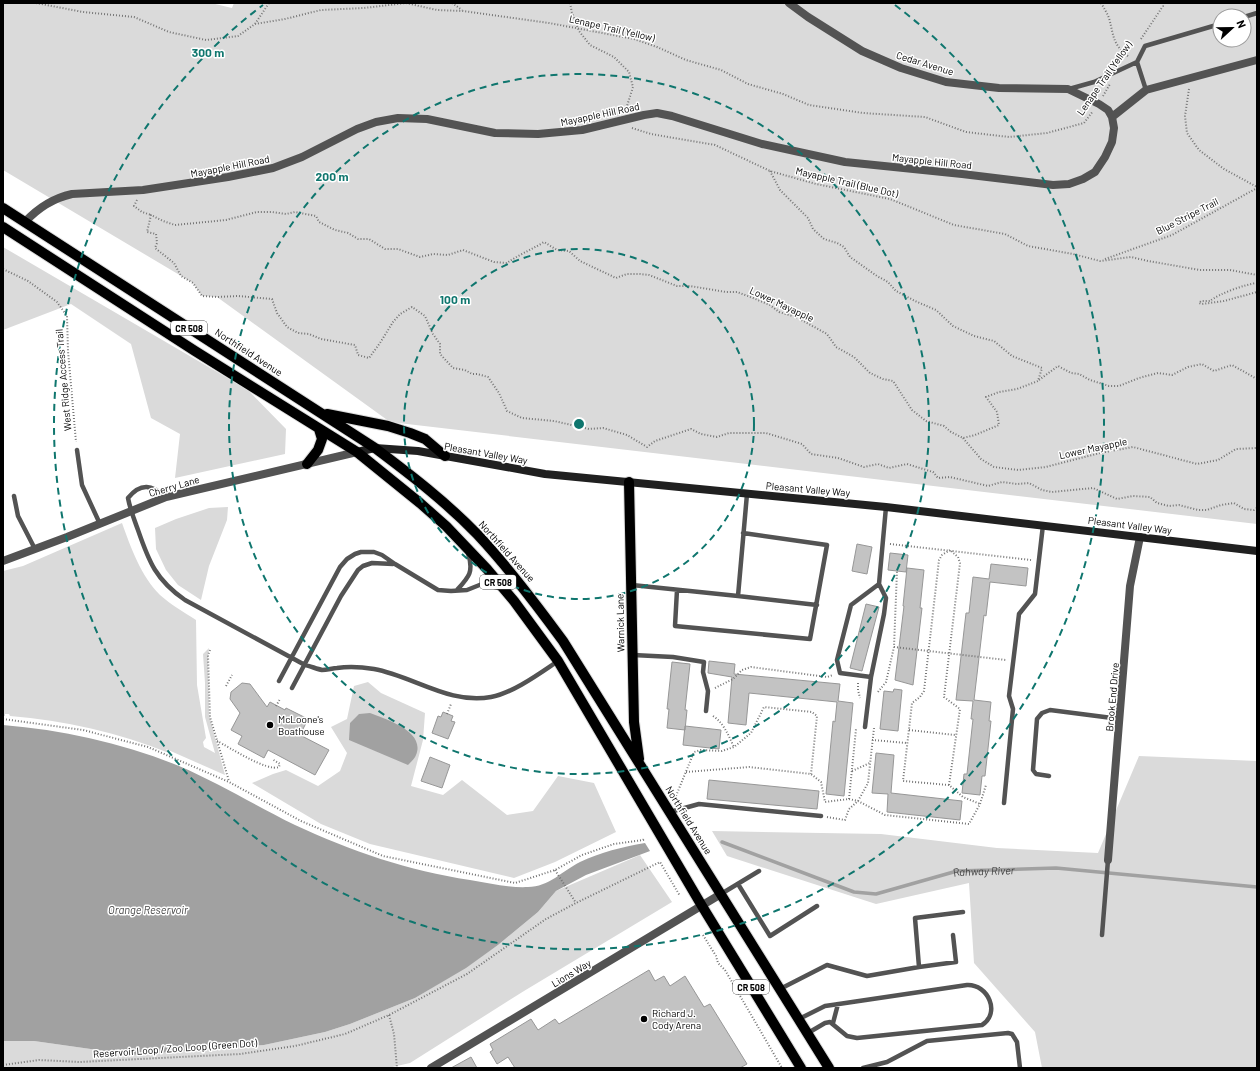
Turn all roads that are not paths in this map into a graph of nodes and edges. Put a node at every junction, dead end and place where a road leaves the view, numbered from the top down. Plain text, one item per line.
1 (789, 3) edge
2 (1212, 26) edge
3 (1257, 60) edge
4 (1137, 62) junction
5 (1068, 89) junction
6 (1146, 90) junction
7 (1112, 117) junction
8 (3, 208) edge
9 (25, 222) junction
10 (3, 227) edge
11 (321, 413) junction
12 (319, 429) junction
13 (375, 448) junction
14 (77, 450) road end
15 (357, 452) junction
16 (445, 456) junction
17 (307, 464) junction
18 (630, 482) junction
19 (747, 494) junction
20 (14, 496) dead end
21 (166, 497) junction
22 (886, 507) junction
23 (131, 511) junction
24 (100, 524) junction
25 (1043, 525) junction
26 (446, 526) junction
27 (743, 533) junction
28 (1140, 537) junction
29 (35, 549) junction
30 (1257, 551) edge
31 (3, 561) edge
32 (395, 564) junction
33 (879, 584) junction
34 (632, 585) junction
35 (504, 589) junction
36 (457, 590) junction
37 (677, 590) junction
38 (738, 596) junction
39 (816, 605) junction
40 (633, 655) junction
41 (291, 658) junction
42 (558, 661) junction
43 (305, 665) junction
44 (871, 677) junction
45 (279, 681) dead end
46 (292, 688) dead end
47 (706, 711) road end
48 (1120, 719) junction
49 (865, 727) dead end
50 (620, 732) junction
51 (605, 741) junction
52 (640, 763) junction
53 (1049, 776) dead end
54 (1004, 803) dead end
55 (670, 812) junction
56 (821, 816) dead end
57 (1108, 860) joint
58 (759, 871) dead end
59 (738, 884) junction
60 (721, 894) junction
61 (702, 906) junction
62 (818, 906) dead end
63 (962, 912) dead end
64 (953, 935) dead end
65 (1102, 935) dead end
66 (919, 967) junction
67 (780, 989) junction
68 (838, 1004) junction
69 (799, 1019) junction
70 (833, 1023) junction
71 (808, 1033) junction
72 (431, 1068) edge
73 (800, 1068) edge
74 (829, 1068) edge
75 (866, 1068) edge
76 (1020, 1068) edge

1 - 5 street, Cedar Avenue
2 - 4 lane
3 - 6 street
4 - 5 lane
4 - 6 lane
5 - 7 street, Cedar Avenue
6 - 7 street
7 - 9 street, Mayapple Hill Road
8 - 9 main road, Northfield Avenue / CR 508
9 - 11 main road, Northfield Avenue / CR 508
10 - 12 main road, CR 508
11 - 13 main road, Northfield Avenue / CR 508
11 - 16 main road
12 - 15 main road, CR 508
12 - 17 main road
13 - 15 main road, Pleasant Valley Way
13 - 16 main road, Pleasant Valley Way
13 - 50 main road, Northfield Avenue / CR 508
14 - 24 lane
15 - 17 street, Cherry Lane
15 - 26 main road, CR 508
16 - 18 main road, Pleasant Valley Way
17 - 21 street, Cherry Lane
18 - 19 main road, Pleasant Valley Way
18 - 34 main road, Warnick Lane
19 - 22 main road, Pleasant Valley Way
19 - 27 lane
20 - 29 lane
21 - 23 street, Cherry Lane
21 - 23 lane
22 - 25 main road, Pleasant Valley Way
22 - 33 lane
23 - 24 street, Cherry Lane
23 - 41 lane
24 - 29 street, Cherry Lane
25 - 28 main road, Pleasant Valley Way
25 - 54 lane
26 - 35 main road, CR 508
26 - 36 lane
27 - 38 lane
27 - 39 lane
28 - 30 main road, Pleasant Valley Way
28 - 48 street, Brook End Drive
29 - 31 street, Cherry Lane
32 - 36 lane
32 - 41 lane
32 - 43 lane
33 - 44 lane
33 - 44 lane
34 - 37 lane
34 - 40 main road, Warnick Lane
35 - 36 lane
35 - 42 main road, CR 508
37 - 38 lane
37 - 39 lane
38 - 39 lane
40 - 47 lane
40 - 52 main road, Warnick Lane
41 - 43 lane
41 - 45 lane
42 - 43 lane
42 - 51 main road, CR 508
43 - 46 lane
44 - 49 lane
48 - 53 lane
48 - 57 street, Brook End Drive
50 - 51 main road
50 - 52 main road, Northfield Avenue / CR 508
51 - 61 main road, CR 508
52 - 55 main road, Northfield Avenue / CR 508
55 - 56 lane
55 - 60 main road, Northfield Avenue / CR 508
57 - 65 lane
58 - 59 lane
59 - 60 lane
59 - 62 lane
60 - 61 street, Lions Way
60 - 67 main road, Northfield Avenue / CR 508
61 - 72 street, Lions Way
61 - 73 main road, CR 508
63 - 66 lane
64 - 66 lane
66 - 67 lane
67 - 69 main road, Northfield Avenue / CR 508
68 - 69 lane
68 - 70 lane
68 - 70 lane
69 - 71 main road, Northfield Avenue / CR 508
70 - 71 lane
71 - 74 main road, Northfield Avenue / CR 508
75 - 76 lane

